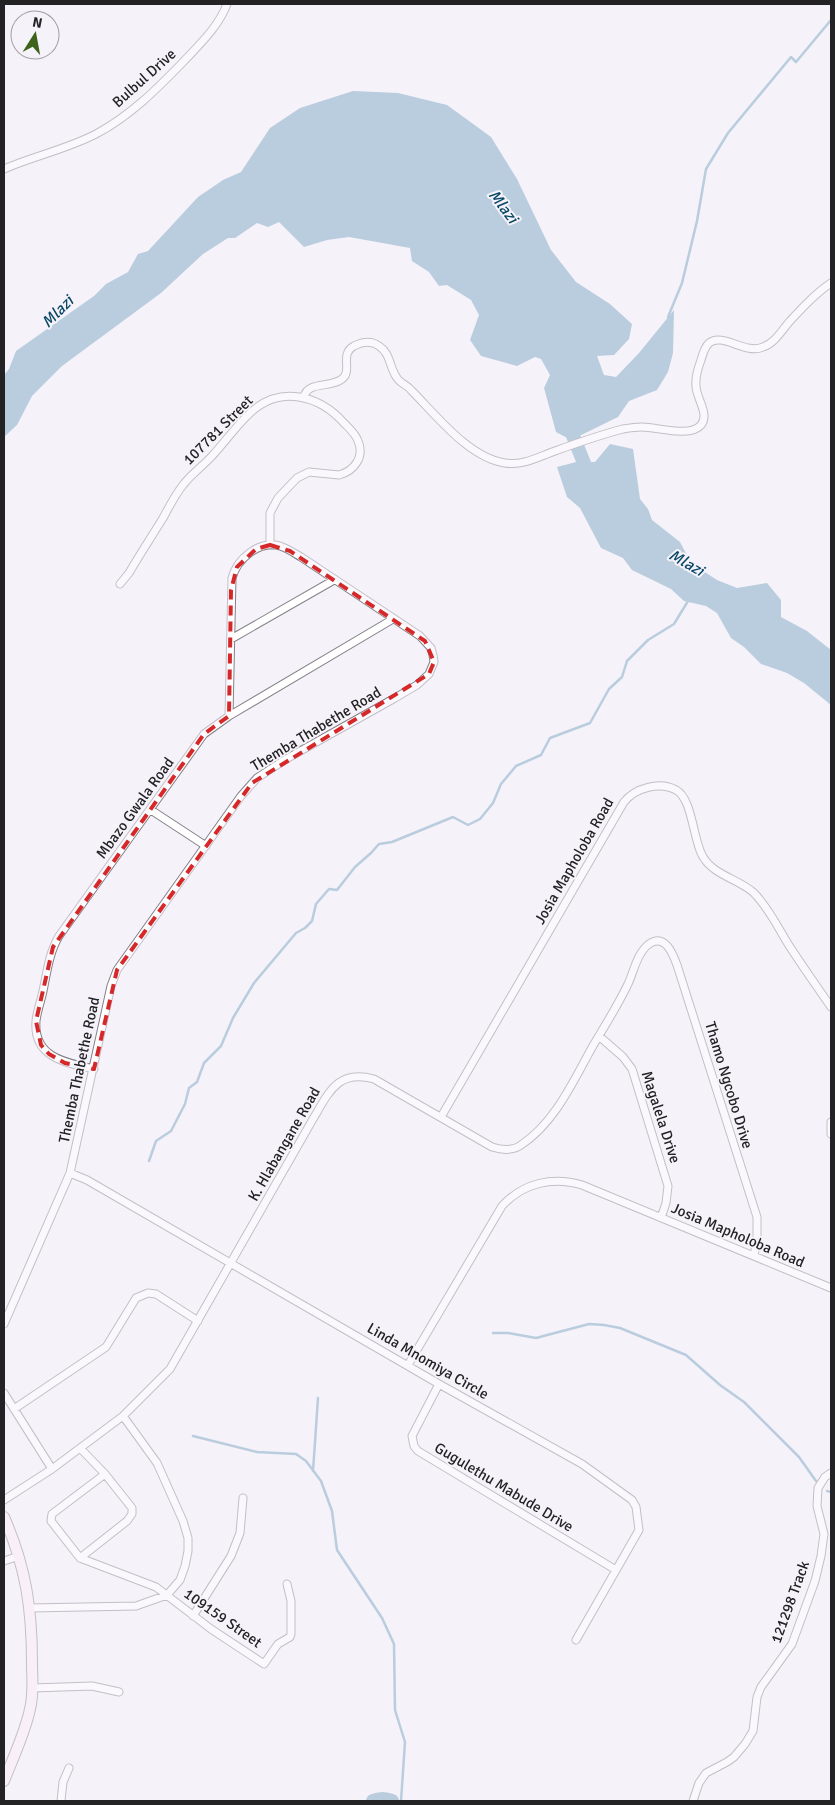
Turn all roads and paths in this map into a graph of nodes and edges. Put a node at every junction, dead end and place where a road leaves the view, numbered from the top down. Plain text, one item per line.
1 (227, 4) edge
2 (4, 170) edge
3 (831, 283) edge
4 (304, 397) junction
5 (270, 545) junction
6 (334, 580) junction
7 (120, 584) dead end
8 (393, 619) junction
9 (231, 639) junction
10 (229, 716) junction
11 (151, 810) junction
12 (206, 846) junction
13 (648, 945) joint
14 (831, 1007) edge
15 (599, 1036) junction
16 (94, 1068) junction
17 (441, 1117) junction
18 (831, 1122) edge
19 (831, 1134) edge
20 (70, 1173) junction
21 (661, 1218) junction
22 (754, 1256) junction
23 (231, 1263) junction
24 (831, 1288) edge
25 (198, 1320) junction
26 (4, 1324) edge
27 (408, 1365) junction
28 (439, 1384) junction
29 (4, 1393) edge
30 (14, 1409) junction
31 (123, 1416) junction
32 (80, 1448) junction
33 (52, 1469) junction
34 (831, 1473) edge
35 (105, 1474) junction
36 (243, 1498) dead end
37 (4, 1500) edge
38 (4, 1517) edge
39 (19, 1556) junction
40 (80, 1558) junction
41 (4, 1561) edge
42 (616, 1570) junction
43 (287, 1584) dead end
44 (167, 1595) junction
45 (30, 1608) junction
46 (193, 1616) junction
47 (576, 1640) dead end
48 (32, 1688) junction
49 (119, 1692) dead end
50 (69, 1768) dead end
51 (4, 1781) edge
52 (61, 1801) edge
53 (693, 1801) edge

1 - 2 street, Bulbul Drive
3 - 4 street
4 - 5 street, 107781 Street
4 - 7 street, 107781 Street
5 - 6 street, Themba Thabethe Road
5 - 9 street
6 - 8 street, Themba Thabethe Road
6 - 9 street
8 - 10 street, Mbazo Gwala Road
8 - 12 street, Themba Thabethe Road
9 - 10 street
10 - 11 street, Mbazo Gwala Road
11 - 12 street
11 - 16 street, Mbazo Gwala Road
12 - 16 street, Themba Thabethe Road
13 - 15 street, K. Hlabangane Road
13 - 22 street, Thamo Ngcobo Drive
14 - 17 street, Josia Mapholoba Road
15 - 17 street, K. Hlabangane Road
15 - 21 street, Magalela Drive
16 - 20 street, Themba Thabethe Road
17 - 23 street, K. Hlabangane Road
18 - 19 street
20 - 23 street, Linda Mnomiya Circle
20 - 26 street, Themba Thabethe Road
21 - 22 street, Josia Mapholoba Road
21 - 27 street, Josia Mapholoba Road
22 - 24 street, Josia Mapholoba Road
23 - 25 street, K. Hlabangane Road
23 - 27 street, Linda Mnomiya Circle
25 - 30 street
25 - 31 street, K. Hlabangane Road
27 - 28 street, Linda Mnomiya Circle
28 - 42 street, Linda Mnomiya Circle
28 - 42 street, Gugulethu Mabude Drive
29 - 30 street
30 - 33 street
31 - 32 street, K. Hlabangane Road
31 - 44 street
32 - 33 street, K. Hlabangane Road
32 - 35 street
33 - 37 street, K. Hlabangane Road
34 - 53 street, 121298 Track
35 - 40 street
35 - 40 street
36 - 46 street
38 - 39 street
39 - 41 street
39 - 45 street
40 - 44 street, 109159 Street
42 - 47 street, Linda Mnomiya Circle
43 - 46 street, 109159 Street
44 - 45 street
44 - 46 street, 109159 Street
45 - 48 street
48 - 49 street
48 - 51 street
50 - 52 street

